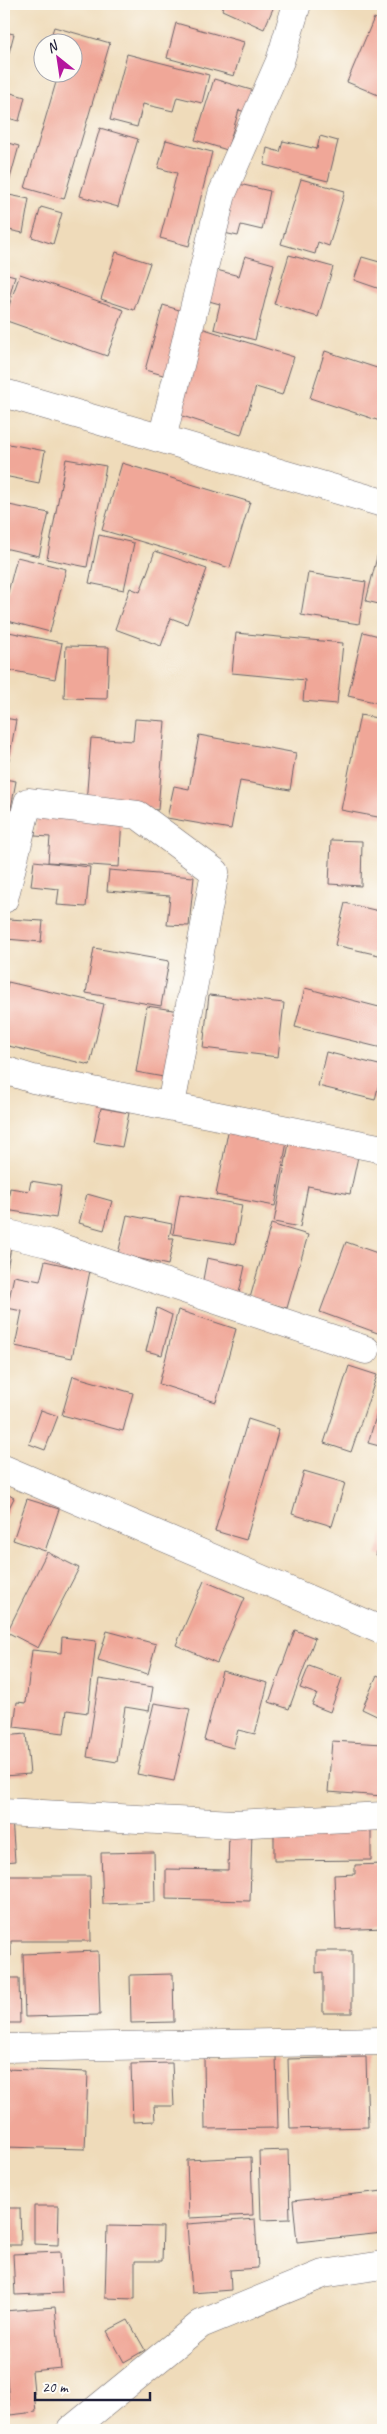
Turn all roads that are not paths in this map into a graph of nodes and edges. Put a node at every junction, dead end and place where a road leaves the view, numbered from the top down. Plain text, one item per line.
1 (297, 4) edge
2 (4, 393) edge
3 (162, 439) junction
4 (383, 503) edge
5 (4, 899) edge
6 (4, 1070) edge
7 (171, 1105) junction
8 (383, 1148) edge
9 (4, 1233) edge
10 (366, 1350) dead end
11 (4, 1469) edge
12 (383, 1631) edge
13 (4, 1812) edge
14 (383, 1816) edge
15 (383, 2041) edge
16 (4, 2048) edge
17 (383, 2265) edge
18 (71, 2430) edge

1 - 3 street
2 - 3 street
3 - 4 street
5 - 7 street
6 - 7 street
7 - 8 street
9 - 10 street
11 - 12 street
13 - 14 street
15 - 16 street
17 - 18 street

